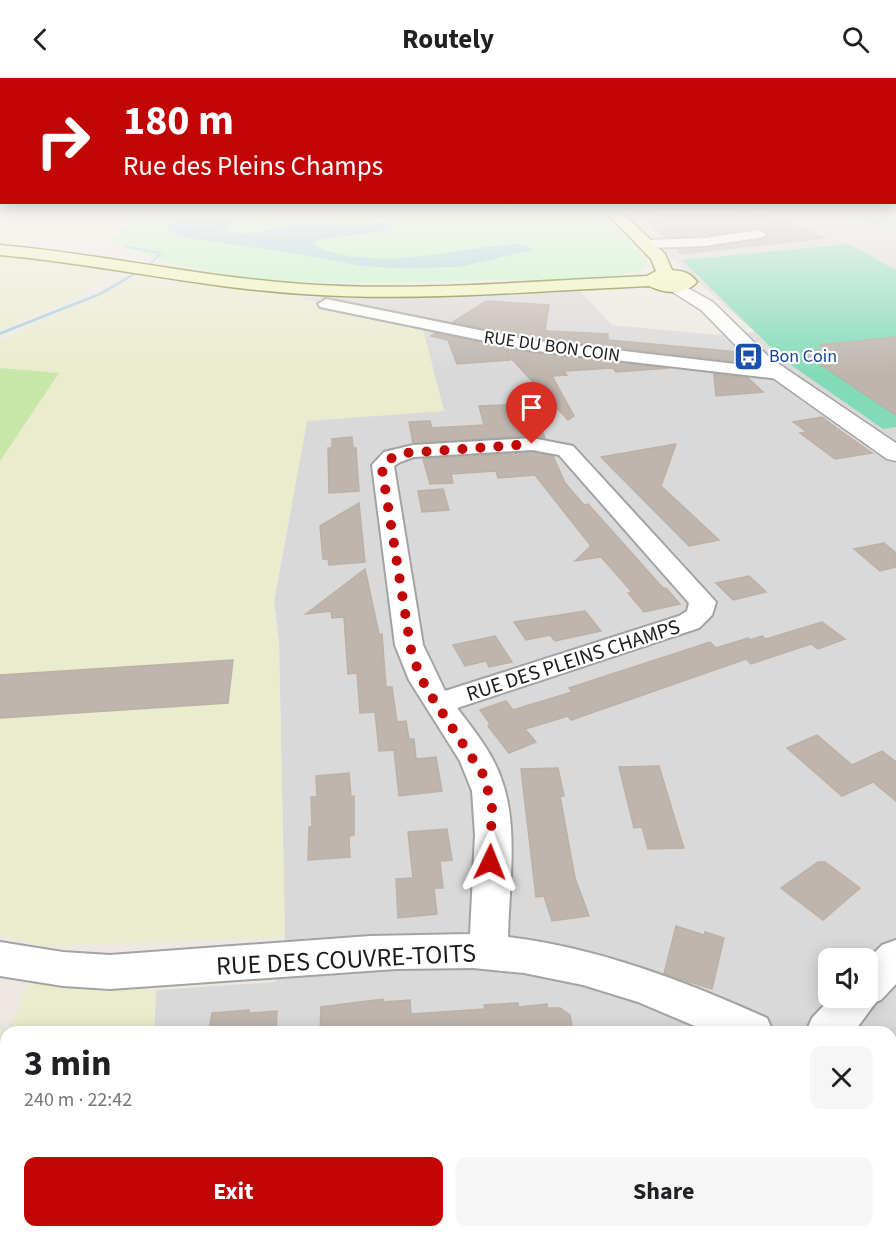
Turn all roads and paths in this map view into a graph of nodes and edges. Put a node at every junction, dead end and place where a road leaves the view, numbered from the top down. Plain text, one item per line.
1 (128, 265) edge
2 (662, 265) edge
3 (665, 281) junction
4 (326, 304) dead end
5 (780, 374) junction
6 (896, 454) edge
7 (437, 704) junction
8 (488, 952) junction
9 (896, 957) edge
10 (0, 959) edge
11 (878, 976) edge
12 (848, 1008) edge
13 (738, 1026) edge
14 (832, 1026) edge

1 - 3 main road
2 - 3 main road
3 - 5 street
4 - 5 street, RUE DU BON COIN
5 - 6 street
7 - 7 street, RUE DES PLEINS CHAMPS
7 - 8 street, RUE DES PLEINS CHAMPS
8 - 10 street, RUE DES COUVRE-TOITS
8 - 13 street, RUE DES COUVRE-TOITS
9 - 11 street
12 - 14 street

